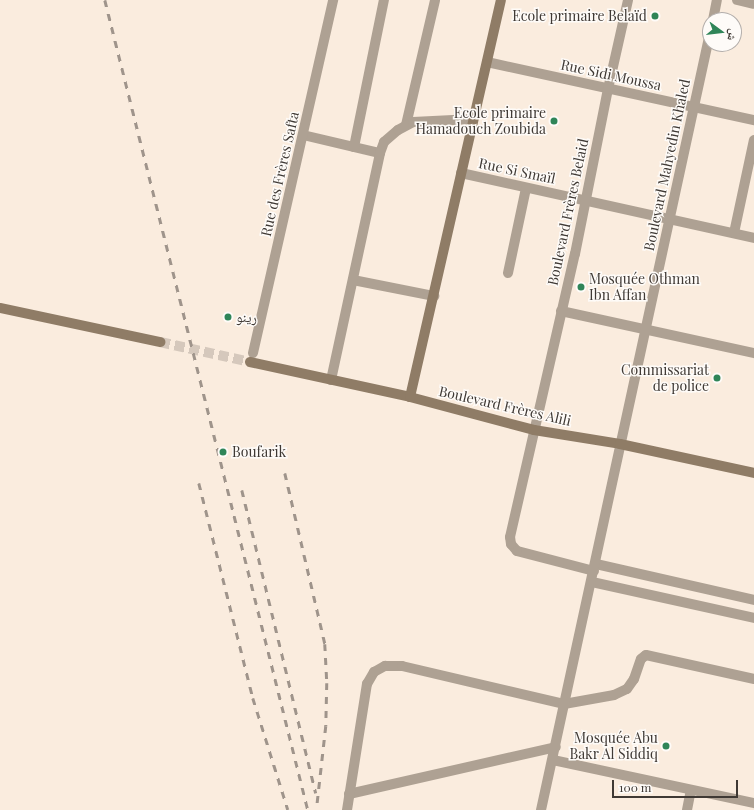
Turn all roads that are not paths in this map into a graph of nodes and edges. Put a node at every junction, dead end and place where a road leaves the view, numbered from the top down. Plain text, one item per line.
1 (333, 0) edge
2 (384, 0) edge
3 (435, 0) edge
4 (501, 0) edge
5 (628, 0) edge
6 (717, 0) edge
7 (737, 0) edge
8 (754, 4) edge
9 (715, 12) edge
10 (706, 52) edge
11 (487, 62) junction
12 (608, 89) junction
13 (694, 108) junction
14 (473, 119) junction
15 (754, 120) edge
16 (406, 125) junction
17 (303, 135) junction
18 (754, 140) edge
19 (354, 147) junction
20 (380, 153) junction
21 (461, 173) junction
22 (526, 188) junction
23 (586, 200) junction
24 (670, 219) junction
25 (734, 233) junction
26 (754, 238) edge
27 (508, 273) dead end
28 (353, 280) junction
29 (434, 296) junction
30 (0, 308) edge
31 (561, 311) junction
32 (645, 330) junction
33 (160, 342) tunnel mouth
34 (754, 353) edge
35 (251, 358) joint
36 (331, 380) junction
37 (410, 397) junction
38 (534, 430) junction
39 (620, 444) junction
40 (754, 473) edge
41 (595, 568) junction
42 (592, 582) junction
43 (754, 600) edge
44 (754, 618) edge
45 (754, 679) edge
46 (564, 704) junction
47 (556, 747) junction
48 (553, 760) junction
49 (692, 790) junction
50 (349, 794) junction
51 (754, 803) edge
52 (347, 810) edge
53 (541, 810) edge
54 (687, 810) edge

1 - 17 street, Rue des Frères Safta
2 - 19 street
3 - 16 street
4 - 11 main road
5 - 12 street, Boulevard Frères Belaid
6 - 9 street
7 - 8 street
10 - 13 street, Boulevard Mahyedin Khaled
11 - 12 street, Rue Sidi Moussa
11 - 14 main road
12 - 13 street, Rue Sidi Moussa
12 - 23 street, Boulevard Frères Belaid
13 - 15 street, Rue Sidi Moussa
13 - 24 street, Boulevard Mahyedin Khaled
14 - 16 street
14 - 21 main road
16 - 20 street
17 - 19 street
17 - 35 street, Rue des Frères Safta
18 - 25 street
19 - 20 street
20 - 28 street
21 - 22 street, Rue Si Smaïl
21 - 29 main road
22 - 23 street, Rue Si Smaïl
22 - 27 street
23 - 24 street, Rue Si Smaïl
23 - 31 street, Boulevard Frères Belaid
24 - 25 street, Rue Si Smaïl
24 - 32 street, Boulevard Mahyedin Khaled
25 - 26 street, Rue Si Smaïl
28 - 29 street
28 - 36 street
29 - 37 main road
30 - 33 main road
31 - 32 street
31 - 38 street, Boulevard Frères Belaid
32 - 34 street
32 - 39 street, Boulevard Mahyedin Khaled
35 - 36 main road, Boulevard Frères Alili
36 - 37 main road, Boulevard Frères Alili
37 - 38 main road, Boulevard Frères Alili
38 - 39 main road, Boulevard Frères Alili
38 - 41 street, Boulevard Frères Belaid
39 - 40 main road, Boulevard Frères Alili
39 - 41 street, Boulevard Mahyedin Khaled
41 - 42 street, Boulevard Mahyedin Khaled
41 - 43 street
42 - 44 street
42 - 46 street, Boulevard Mahyedin Khaled
45 - 46 street
46 - 47 street, Boulevard Mahyedin Khaled
46 - 50 street
47 - 48 street, Boulevard Mahyedin Khaled
47 - 50 street
48 - 49 street
48 - 53 street, Boulevard Mahyedin Khaled
49 - 51 street
49 - 54 street
50 - 52 street

